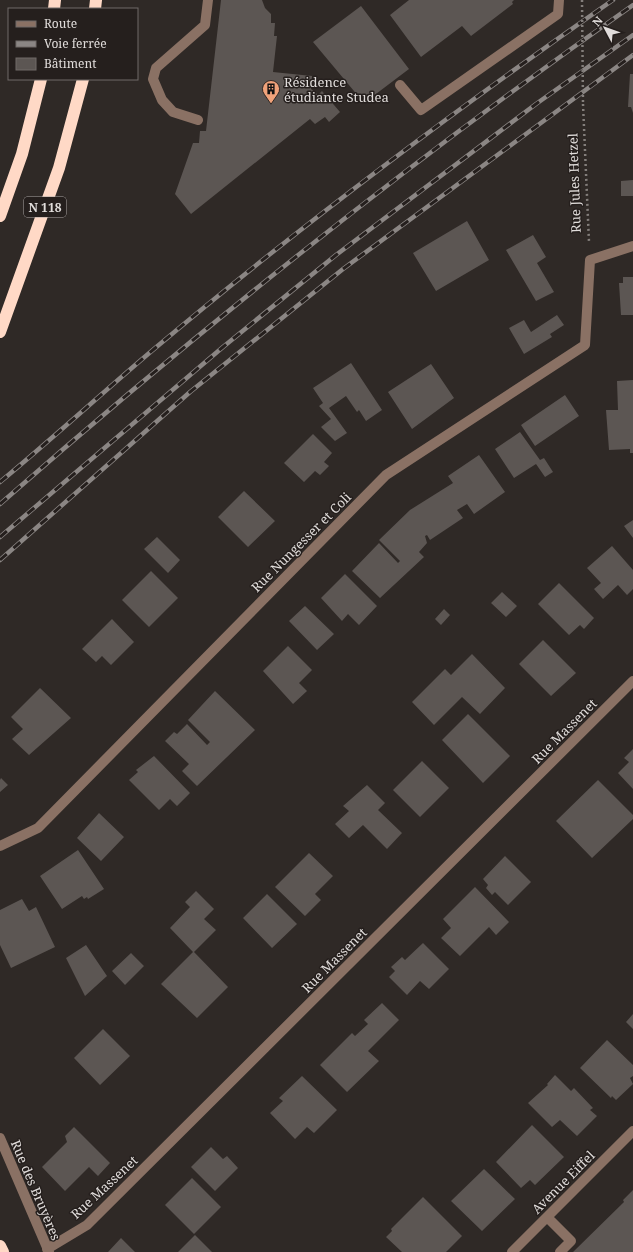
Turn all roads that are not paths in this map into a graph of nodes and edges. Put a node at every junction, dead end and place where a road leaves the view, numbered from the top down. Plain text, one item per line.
1 (208, 0) edge
2 (559, 0) edge
3 (41, 80) edge
4 (83, 80) edge
5 (400, 85) dead end
6 (198, 120) dead end
7 (0, 216) edge
8 (633, 246) edge
9 (0, 332) edge
10 (633, 681) edge
11 (0, 846) edge
12 (633, 1131) edge
13 (0, 1138) edge
14 (547, 1217) junction
15 (0, 1246) edge
16 (48, 1251) edge
17 (3, 1252) edge
18 (512, 1252) edge
19 (560, 1252) edge

1 - 6 street
2 - 5 street
3 - 7 highway, N 118
4 - 9 highway, N 118
8 - 11 street, Rue Nungesser et Coli
10 - 16 street, Rue Massenet
12 - 14 street, Avenue Eiffel
13 - 16 street, Rue des Bruyères
14 - 18 street, Avenue Eiffel
14 - 19 street
15 - 17 highway

